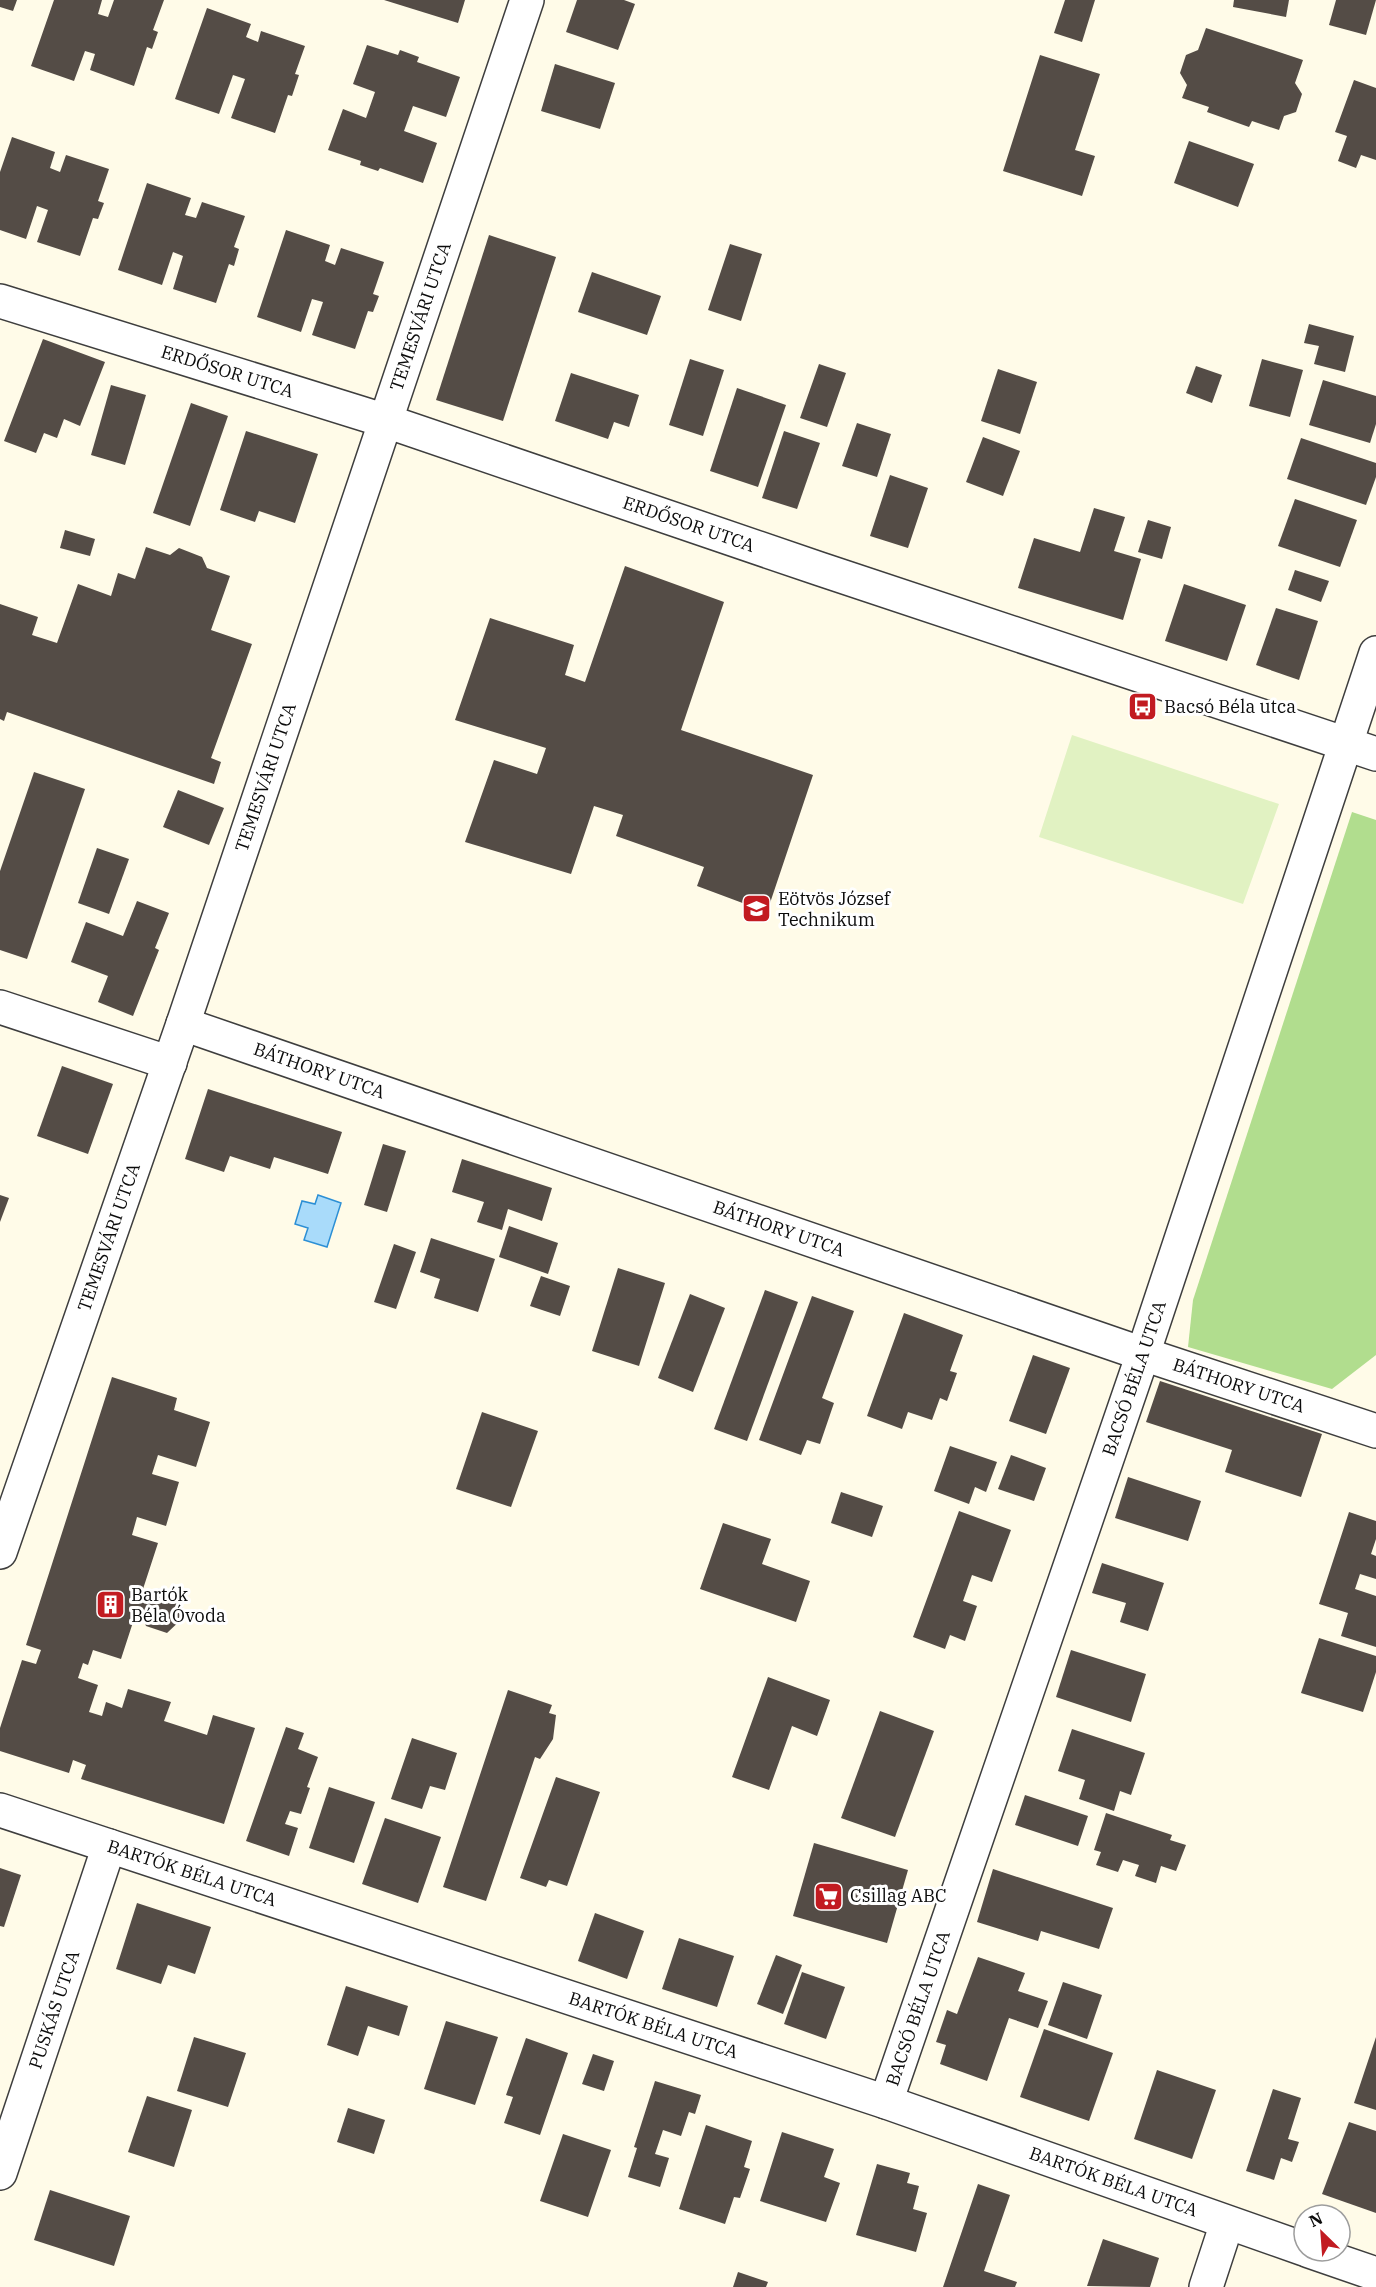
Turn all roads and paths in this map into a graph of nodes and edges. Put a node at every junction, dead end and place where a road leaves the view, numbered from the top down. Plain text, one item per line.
1 (527, 0) edge
2 (0, 301) edge
3 (386, 421) junction
4 (1376, 653) edge
5 (1345, 743) junction
6 (1376, 754) edge
7 (0, 1007) edge
8 (183, 1024) junction
9 (170, 1063) junction
10 (1143, 1354) junction
11 (1376, 1431) edge
12 (0, 1552) edge
13 (0, 1810) edge
14 (109, 1846) junction
15 (886, 2102) junction
16 (0, 2173) edge
17 (1227, 2223) junction
18 (1292, 2245) edge
19 (1344, 2263) edge
20 (1376, 2274) edge
21 (1206, 2287) edge

1 - 3 street, TEMESVÁRI UTCA
2 - 3 street, ERDŐSOR UTCA
3 - 5 street, ERDŐSOR UTCA
3 - 8 street, TEMESVÁRI UTCA
4 - 5 street, BACSÓ BÉLA UTCA
5 - 6 street, ERDŐSOR UTCA
5 - 10 street, BACSÓ BÉLA UTCA
7 - 9 street
8 - 9 street, TEMESVÁRI UTCA
8 - 10 street, BÁTHORY UTCA
9 - 12 street, TEMESVÁRI UTCA
10 - 11 street, BÁTHORY UTCA
10 - 15 street, BACSÓ BÉLA UTCA
13 - 14 street, BARTÓK BÉLA UTCA
14 - 15 street, BARTÓK BÉLA UTCA
14 - 16 street, PUSKÁS UTCA
15 - 17 street, BARTÓK BÉLA UTCA
17 - 18 street, BARTÓK BÉLA UTCA
17 - 21 street
19 - 20 street

